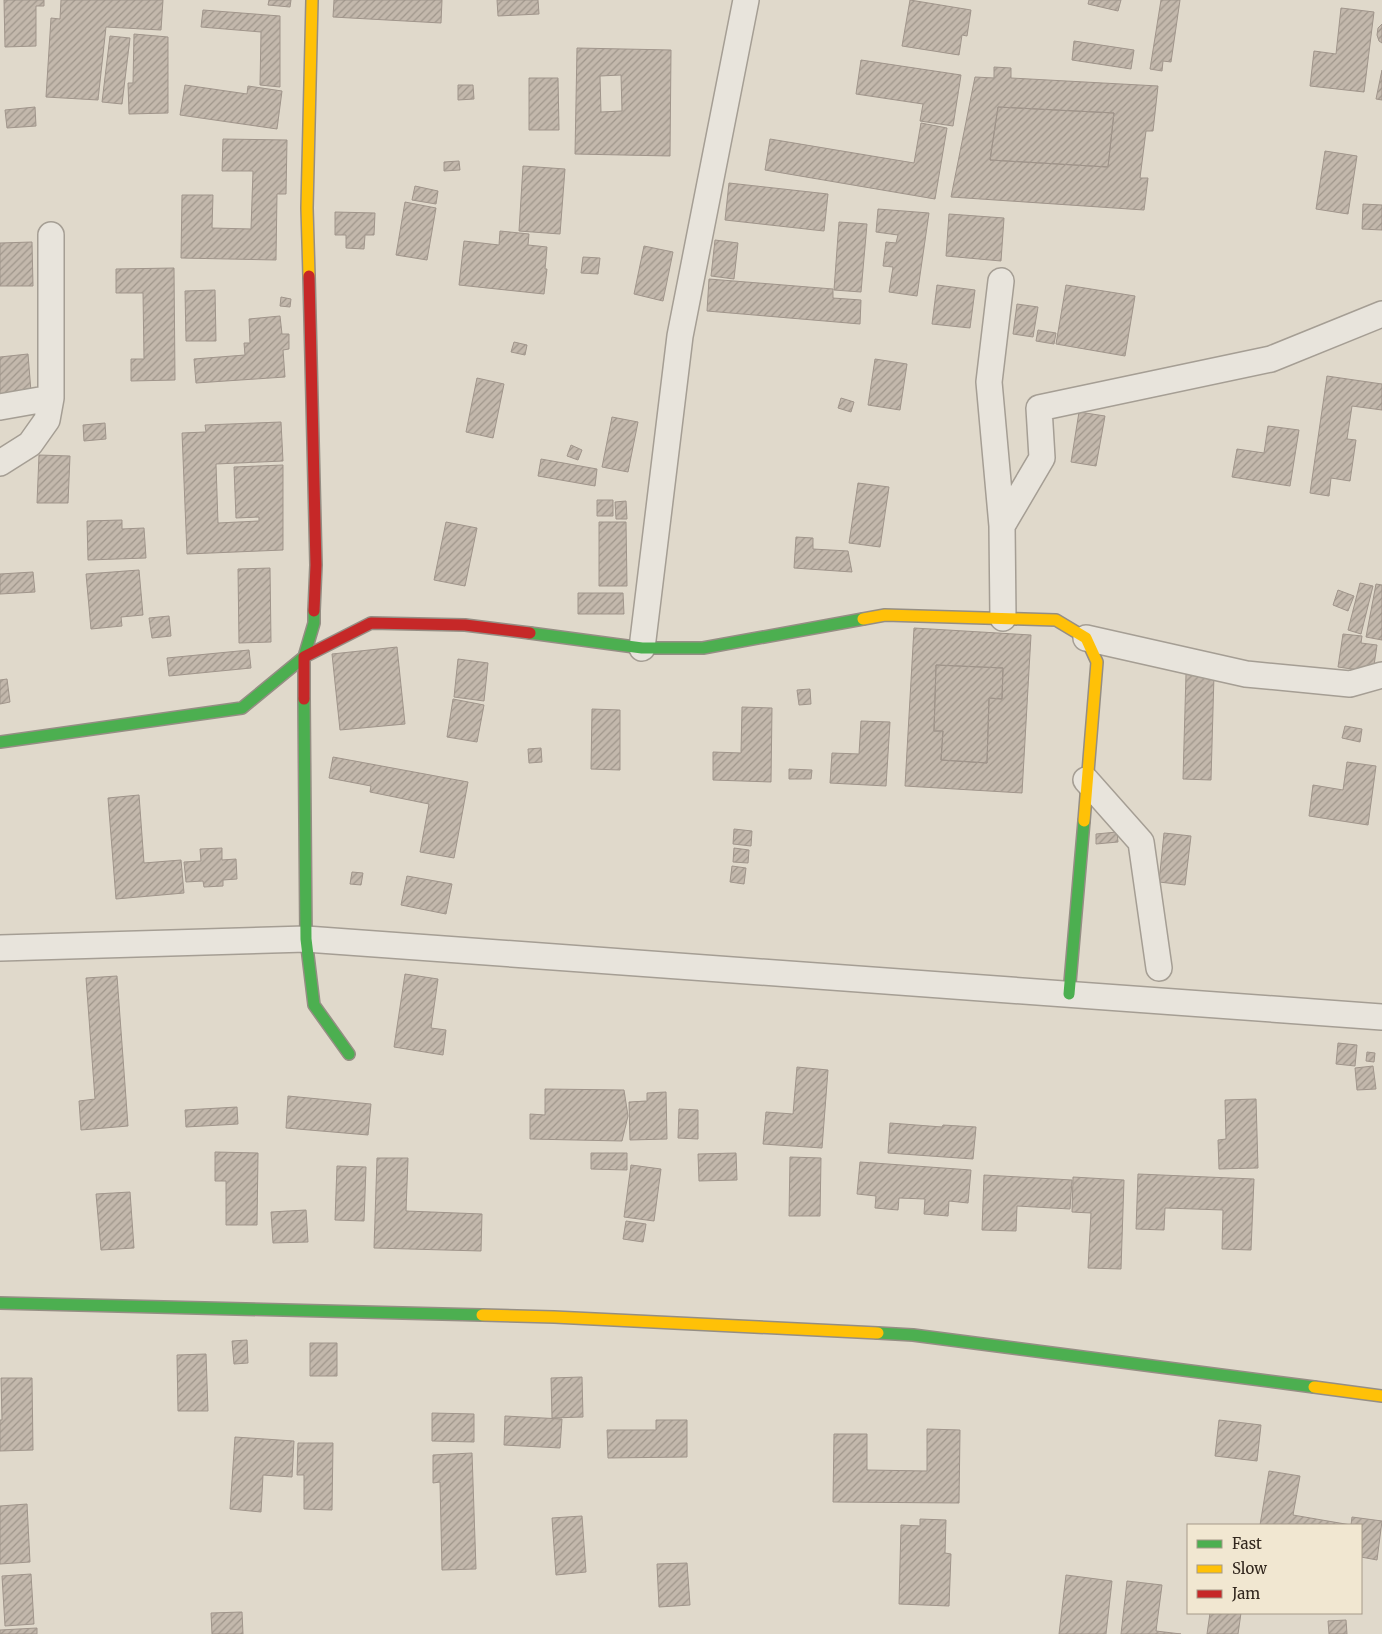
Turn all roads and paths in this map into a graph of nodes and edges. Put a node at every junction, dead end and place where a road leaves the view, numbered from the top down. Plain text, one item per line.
1 (312, 0) edge
2 (746, 0) edge
3 (51, 236) dead end
4 (1001, 281) dead end
5 (1382, 314) edge
6 (51, 398) junction
7 (0, 407) edge
8 (0, 463) edge
9 (1002, 526) junction
10 (1003, 618) junction
11 (1086, 638) junction
12 (642, 648) junction
13 (304, 658) junction
14 (1382, 675) edge
15 (0, 742) edge
16 (1086, 780) junction
17 (306, 939) junction
18 (0, 948) edge
19 (1159, 968) dead end
20 (1069, 994) junction
21 (1382, 1017) edge
22 (349, 1054) dead end
23 (0, 1303) edge
24 (1382, 1396) edge

1 - 13 street
2 - 12 street
3 - 6 street
4 - 9 street
5 - 9 street
6 - 7 street
6 - 8 street
9 - 10 street
10 - 11 street
10 - 12 street
11 - 14 street
11 - 16 street
12 - 13 street
13 - 15 street
13 - 17 street
16 - 19 street
16 - 20 street
17 - 18 street
17 - 20 street
17 - 22 street
20 - 21 street
23 - 24 street

